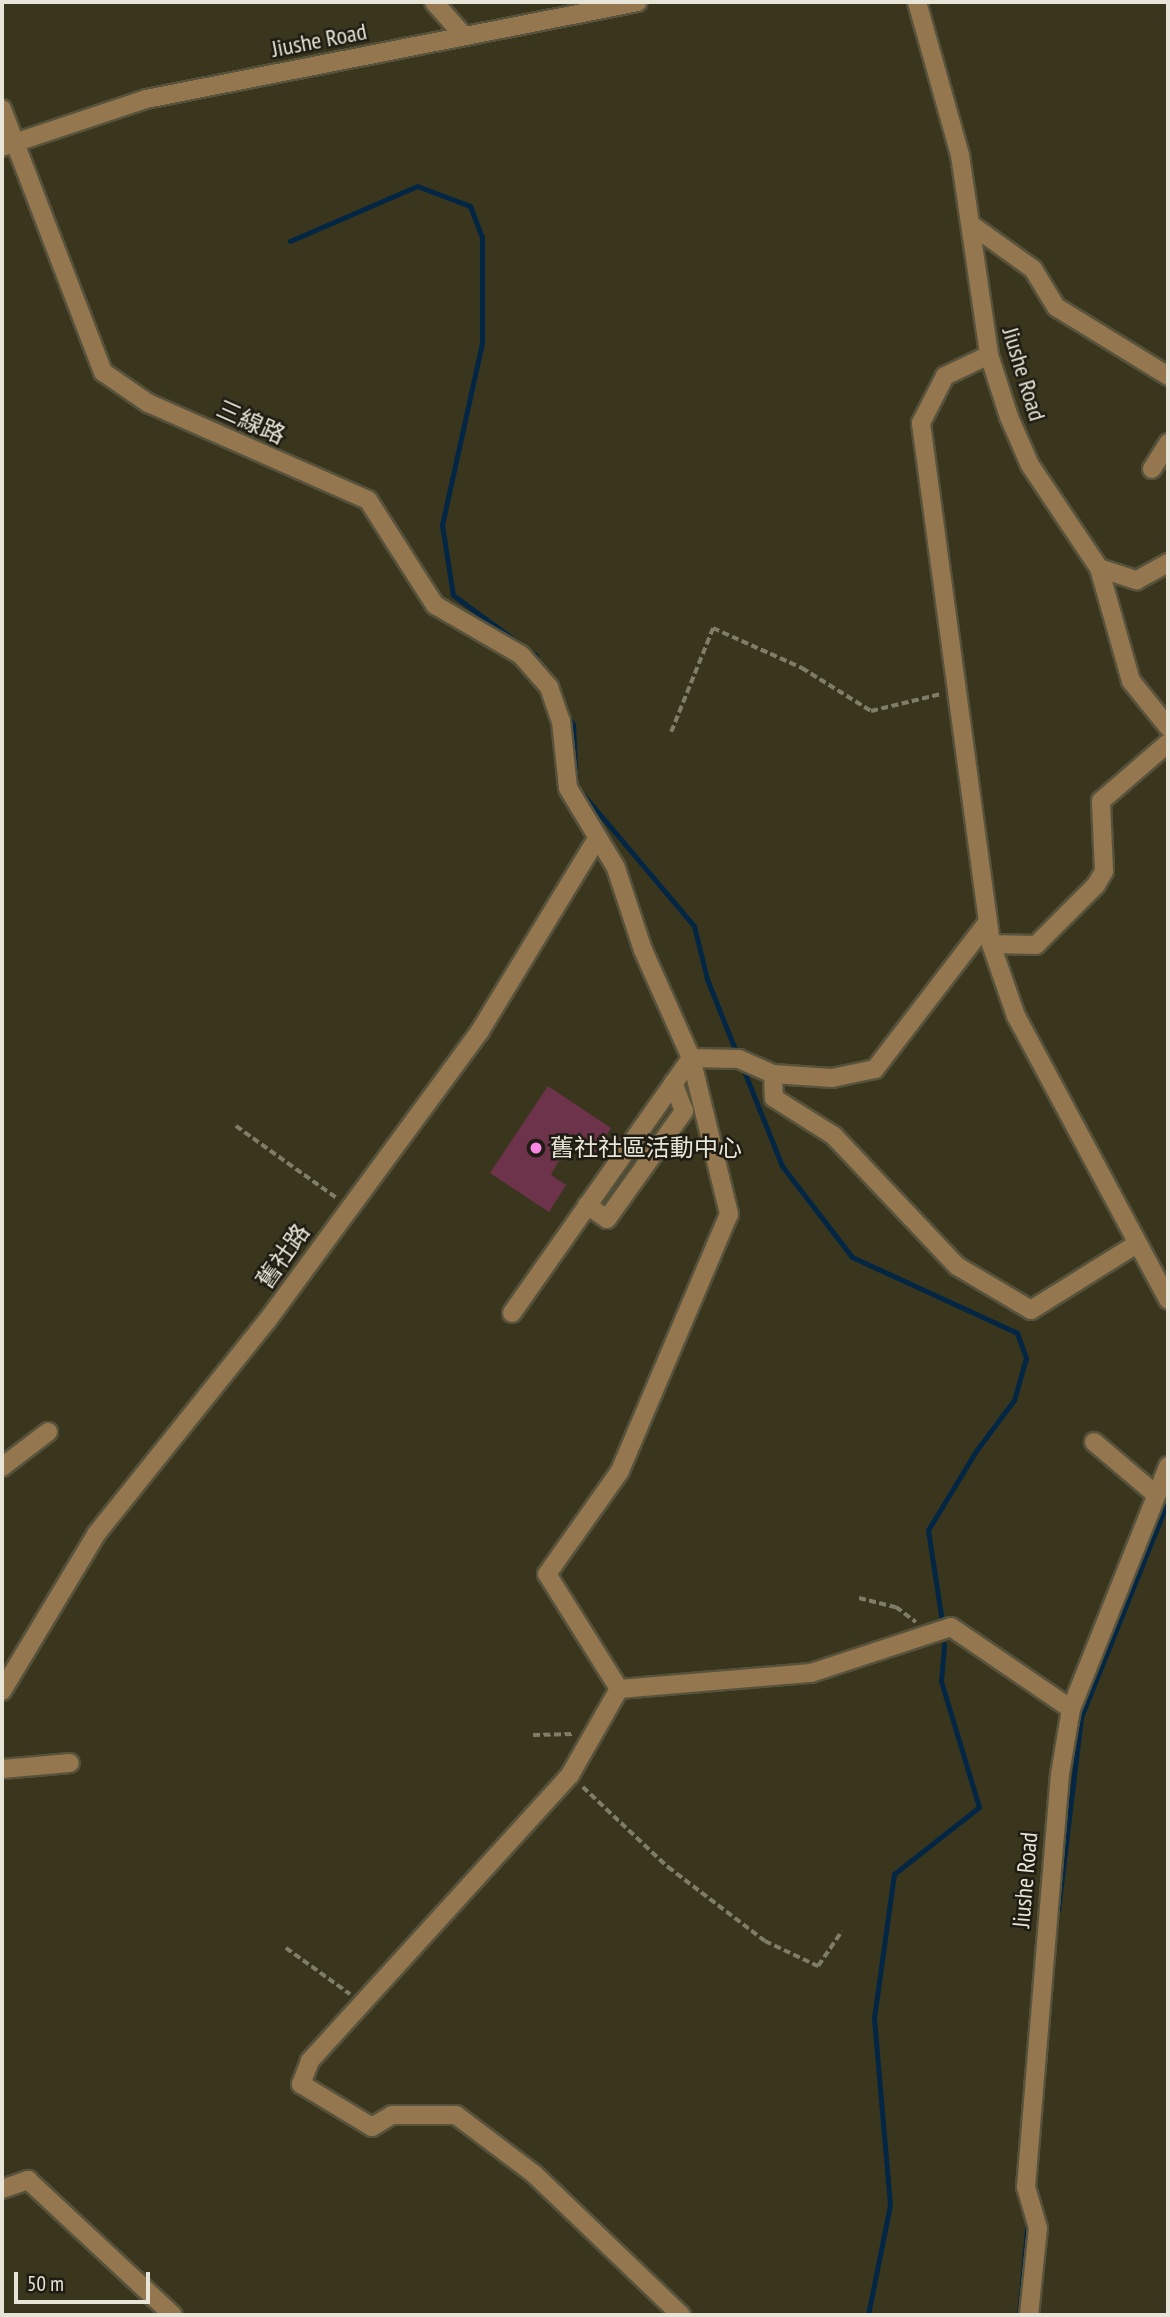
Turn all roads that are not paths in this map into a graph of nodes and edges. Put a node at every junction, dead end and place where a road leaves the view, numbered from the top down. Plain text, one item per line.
1 (434, 2) edge
2 (638, 2) edge
3 (917, 2) edge
4 (464, 36) junction
5 (2, 109) edge
6 (7, 143) edge
7 (973, 226) junction
8 (989, 355) junction
9 (1168, 376) edge
10 (1168, 443) edge
11 (1153, 469) dead end
12 (1168, 563) edge
13 (1098, 568) junction
14 (1168, 727) edge
15 (1168, 743) edge
16 (595, 842) junction
17 (988, 922) junction
18 (991, 944) junction
19 (691, 1058) junction
20 (773, 1074) junction
21 (674, 1083) junction
22 (587, 1205) junction
23 (1135, 1245) junction
24 (1168, 1300) edge
25 (512, 1313) dead end
26 (48, 1432) dead end
27 (1094, 1442) dead end
28 (1168, 1466) edge
29 (2, 1467) edge
30 (1155, 1494) junction
31 (620, 1689) junction
32 (2, 1691) edge
33 (1071, 1709) junction
34 (69, 1763) dead end
35 (2, 1769) edge
36 (2, 2189) edge
37 (173, 2315) edge
38 (681, 2315) edge
39 (1030, 2315) edge

1 - 4 street
2 - 4 street, Jiushe Road
3 - 7 street, Jiushe Road
4 - 6 street, Jiushe Road
5 - 6 street, 三線路
6 - 16 street, 三線路
7 - 8 street, Jiushe Road
7 - 9 street
8 - 13 street, Jiushe Road
8 - 17 street
10 - 11 street
12 - 13 street
13 - 14 street, Jiushe Road
15 - 18 street
16 - 19 street
16 - 32 street, 舊社路
17 - 18 street
17 - 20 street
18 - 23 street
19 - 20 street
19 - 21 street
19 - 31 street
20 - 23 street
21 - 22 street
21 - 22 street
22 - 25 street
23 - 24 street
26 - 29 street
27 - 30 street
28 - 30 street, Jiushe Road
30 - 33 street, Jiushe Road
31 - 33 street
31 - 38 street
33 - 39 street, Jiushe Road
34 - 35 street
36 - 37 street

